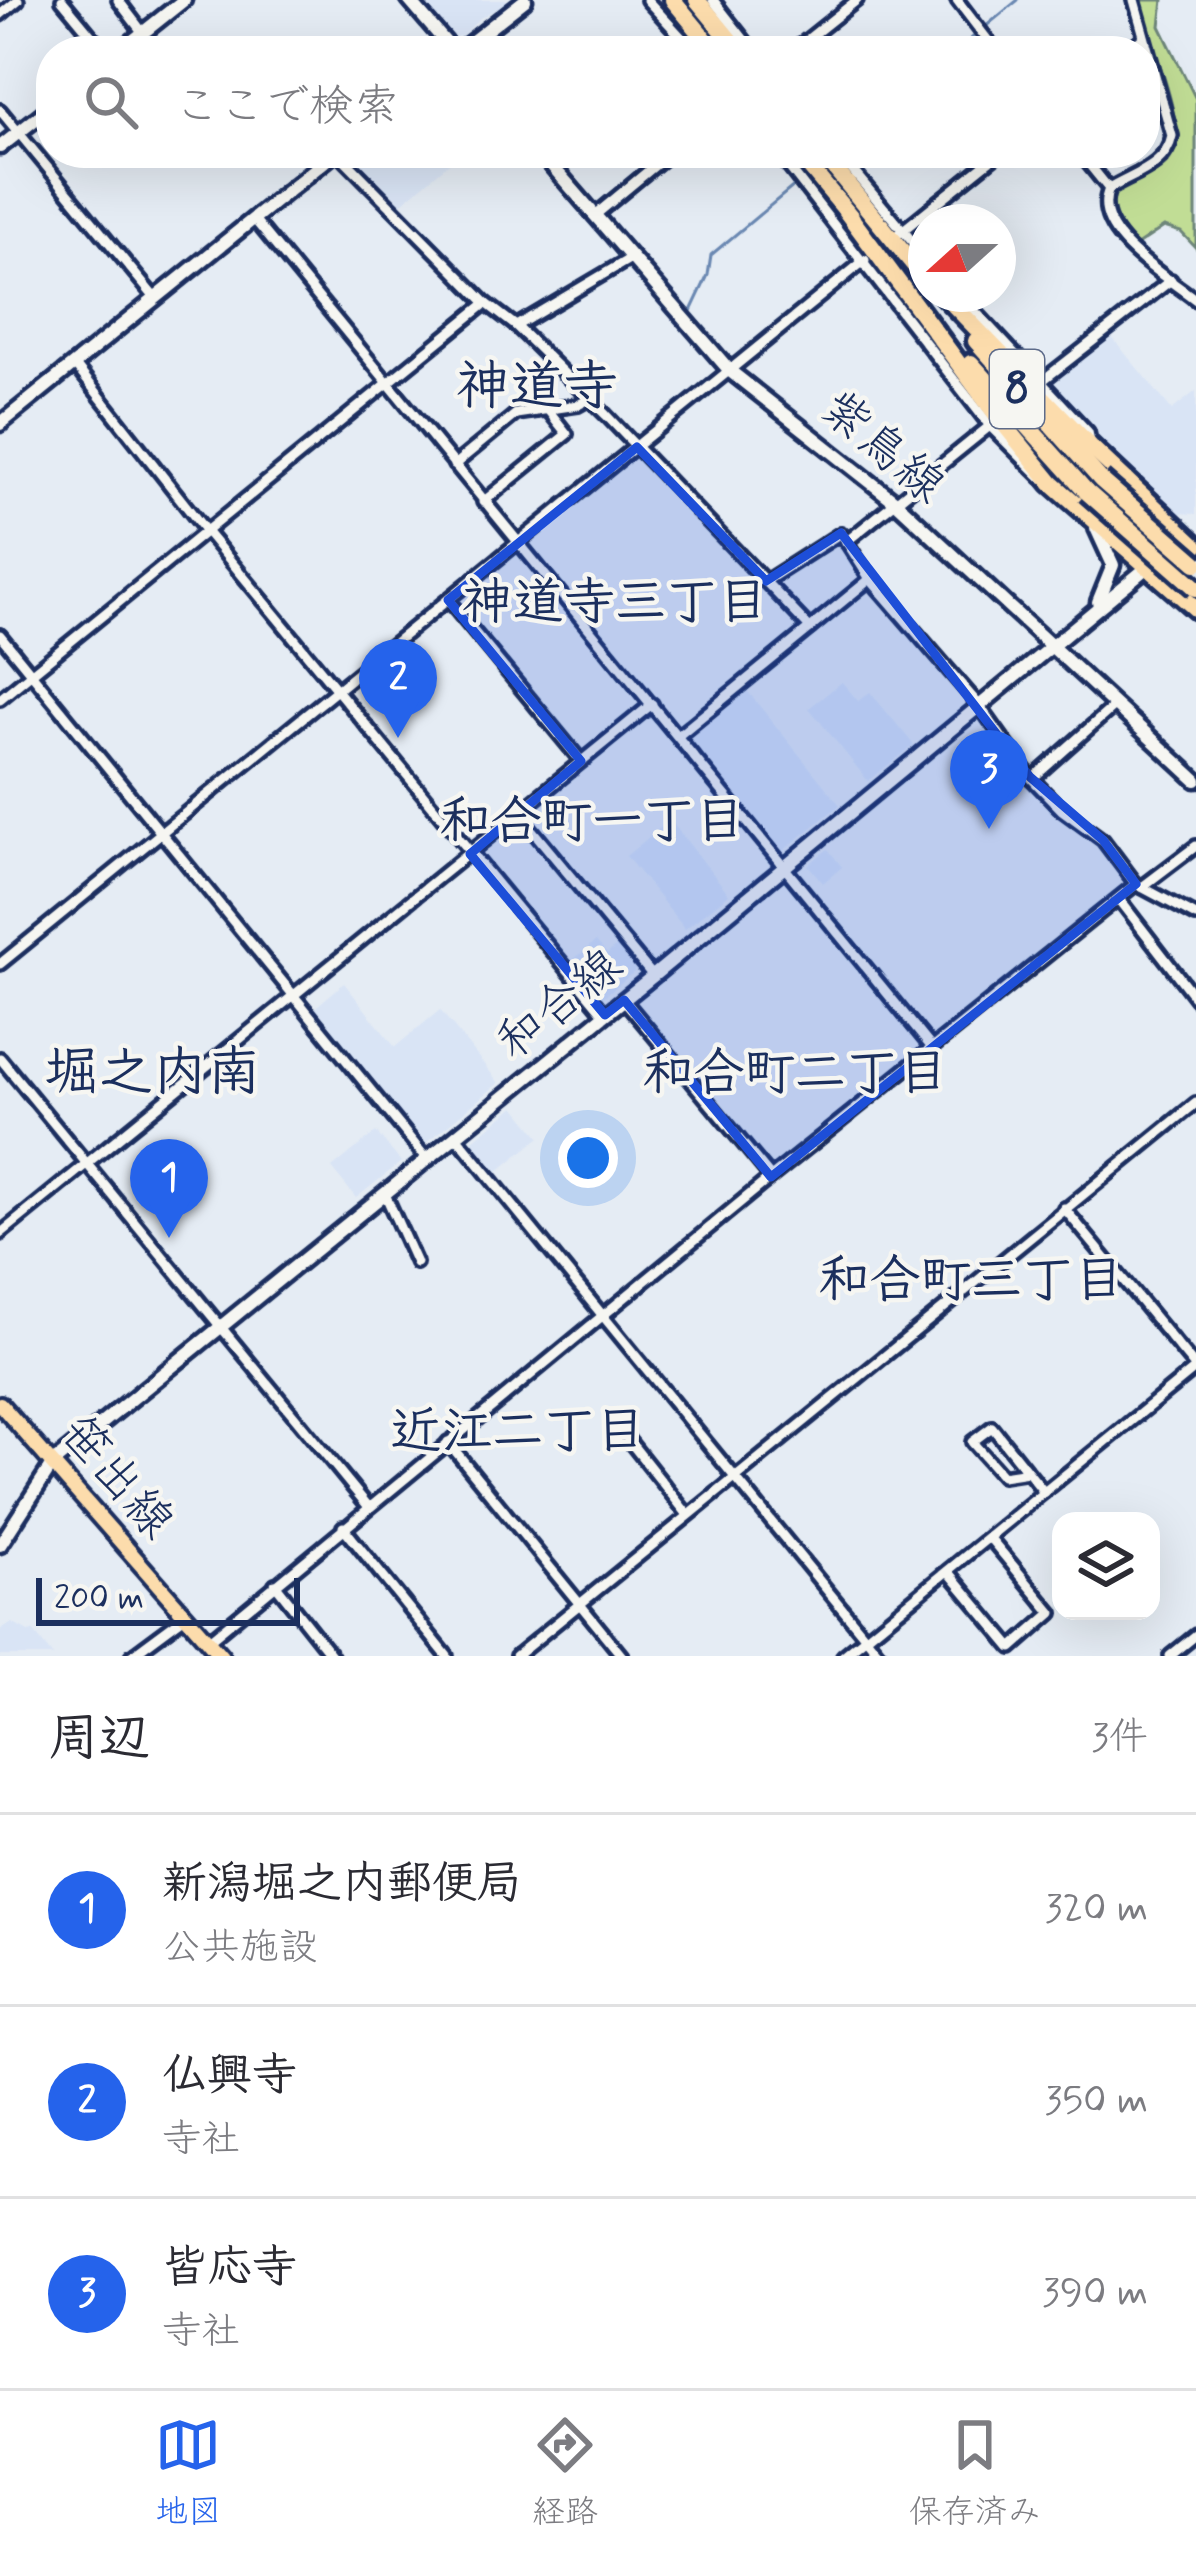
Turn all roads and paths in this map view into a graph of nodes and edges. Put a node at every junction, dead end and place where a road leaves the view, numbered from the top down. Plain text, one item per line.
1 (18, 0) edge
2 (62, 0) edge
3 (118, 0) edge
4 (184, 0) edge
5 (410, 0) edge
6 (525, 0) edge
7 (647, 0) edge
8 (673, 0) edge
9 (697, 0) edge
10 (713, 0) edge
11 (857, 0) edge
12 (957, 0) edge
13 (1134, 0) edge
14 (167, 5) edge
15 (842, 5) edge
16 (0, 14) edge
17 (143, 33) junction
18 (92, 36) edge
19 (139, 36) edge
20 (443, 36) edge
21 (477, 36) edge
22 (680, 36) edge
23 (703, 36) edge
24 (727, 36) edge
25 (741, 36) edge
26 (811, 36) edge
27 (985, 36) edge
28 (1143, 36) edge
29 (1160, 90) edge
30 (0, 110) edge
31 (36, 118) edge
32 (19, 132) junction
33 (0, 148) edge
34 (36, 153) edge
35 (1160, 161) edge
36 (48, 168) edge
37 (317, 168) edge
38 (351, 168) edge
39 (554, 168) edge
40 (652, 168) edge
41 (790, 168) edge
42 (810, 168) edge
43 (835, 168) edge
44 (849, 168) edge
45 (980, 168) edge
46 (1092, 168) edge
47 (1148, 168) edge
48 (1109, 189) junction
49 (844, 209) junction
50 (594, 216) junction
51 (254, 219) junction
52 (899, 233) junction
53 (908, 247) edge
54 (908, 253) edge
55 (631, 258) junction
56 (863, 262) junction
57 (1171, 280) junction
58 (155, 298) junction
59 (1196, 299) edge
60 (486, 303) junction
61 (955, 312) edge
62 (958, 312) edge
63 (974, 312) edge
64 (515, 326) junction
65 (75, 364) junction
66 (730, 371) junction
67 (389, 383) junction
68 (1039, 384) junction
69 (589, 399) junction
70 (548, 410) junction
71 (0, 424) edge
72 (992, 424) junction
73 (1090, 446) junction
74 (637, 447) junction
75 (454, 465) junction
76 (1052, 483) junction
77 (1130, 484) junction
78 (1089, 493) junction
79 (483, 502) junction
80 (897, 502) junction
81 (205, 530) junction
82 (1192, 537) edge
83 (846, 542) junction
84 (518, 544) junction
85 (1196, 563) edge
86 (1145, 568) junction
87 (870, 579) junction
88 (766, 581) junction
89 (1196, 588) edge
90 (448, 600) junction
91 (1196, 607) edge
92 (1095, 608) junction
93 (810, 628) junction
94 (0, 634) edge
95 (1048, 646) junction
96 (508, 650) dead end
97 (496, 659) junction
98 (32, 674) junction
99 (337, 690) junction
100 (0, 699) edge
101 (652, 704) junction
102 (979, 705) junction
103 (1113, 707) junction
104 (678, 736) junction
105 (581, 761) junction
106 (1032, 779) junction
107 (1196, 780) edge
108 (518, 813) junction
109 (160, 833) junction
110 (1196, 846) edge
111 (470, 854) junction
112 (783, 867) junction
113 (1139, 886) junction
114 (1119, 899) junction
115 (1196, 916) edge
116 (0, 964) edge
117 (653, 976) junction
118 (292, 995) junction
119 (1196, 999) edge
120 (624, 1000) junction
121 (605, 1016) junction
122 (932, 1048) junction
123 (0, 1058) edge
124 (1196, 1103) edge
125 (456, 1136) junction
126 (426, 1158) junction
127 (87, 1164) junction
128 (771, 1178) junction
129 (385, 1194) junction
130 (1064, 1208) junction
131 (0, 1234) edge
132 (416, 1263) dead end
133 (602, 1317) junction
134 (220, 1327) junction
135 (0, 1404) edge
136 (623, 1433) dead end
137 (448, 1442) junction
138 (53, 1462) junction
139 (1028, 1472) junction
140 (733, 1478) junction
141 (1044, 1492) junction
142 (368, 1506) junction
143 (688, 1515) junction
144 (344, 1527) junction
145 (989, 1537) junction
146 (0, 1545) edge
147 (948, 1570) junction
148 (274, 1585) junction
149 (580, 1604) junction
150 (185, 1616) junction
151 (1196, 1635) edge
152 (866, 1637) junction
153 (208, 1641) junction
154 (131, 1656) edge
155 (221, 1656) edge
156 (332, 1656) edge
157 (447, 1656) edge
158 (515, 1656) edge
159 (622, 1656) edge
160 (843, 1656) edge
161 (881, 1656) edge
162 (1170, 1656) edge

1 - 16 street
2 - 18 street
3 - 17 street
4 - 14 main road
5 - 20 main road
6 - 21 main road
7 - 22 street
8 - 23 highway
9 - 24 highway
10 - 25 street
11 - 15 street
12 - 27 street
13 - 28 street
14 - 17 main road
15 - 26 street
17 - 19 main road
29 - 35 street
30 - 32 street
31 - 32 main road
32 - 33 main road
32 - 34 street
36 - 58 street
37 - 51 main road
38 - 60 street
39 - 50 main road, 紫鳥線
40 - 50 street
41 - 56 street
42 - 49 highway, 8
43 - 54 highway
44 - 52 street
45 - 52 street
46 - 48 street
47 - 48 street
48 - 57 street
49 - 76 highway
49 - 78 highway, 8
50 - 55 main road, 紫鳥線
51 - 58 main road
51 - 67 street
52 - 53 street
55 - 64 street
55 - 66 main road, 紫鳥線
56 - 66 street
56 - 72 street
57 - 59 street
57 - 68 street
58 - 65 main road
60 - 64 street
60 - 67 street
61 - 78 highway, 8
62 - 73 highway
63 - 68 street
64 - 69 street
65 - 71 main road
65 - 81 street
66 - 74 street
66 - 80 main road, 紫鳥線
67 - 75 street
67 - 81 street
68 - 73 street
69 - 70 street
69 - 74 street
70 - 75 street
70 - 79 street
72 - 76 street
72 - 80 street
73 - 77 highway
74 - 84 street
74 - 88 street
75 - 79 street
76 - 78 highway
77 - 82 highway
77 - 86 highway
78 - 85 highway, 8, bridge
78 - 86 highway
78 - 89 highway, 8, bridge
78 - 92 main road
79 - 84 street
80 - 83 street
80 - 95 main road, 紫鳥線
81 - 98 street
81 - 99 street
82 - 86 main road, 和合線
82 - 91 highway
83 - 87 street
83 - 88 street
84 - 90 street
84 - 101 street
86 - 91 highway
86 - 92 main road, 和合線
87 - 93 street
87 - 102 street
88 - 93 street
90 - 97 street
90 - 99 street
92 - 95 main road, 和合線
93 - 104 street
94 - 98 street
95 - 102 main road, 和合線
95 - 103 main road, 紫鳥線
96 - 97 street
97 - 105 street
98 - 100 street
98 - 109 street
99 - 109 street
99 - 111 street
101 - 104 street
101 - 105 street
102 - 106 street
102 - 112 main road, 和合線
103 - 106 street
103 - 107 main road, 紫鳥線
104 - 112 street
105 - 108 street
106 - 113 street
108 - 111 street
108 - 117 street
109 - 116 street
109 - 118 street
110 - 113 street
111 - 118 street
111 - 121 street
112 - 117 main road, 和合線
112 - 122 street
113 - 114 street
113 - 115 street
114 - 119 street
114 - 122 street
117 - 120 main road, 和合線
118 - 126 street
118 - 127 street
120 - 121 main road, 和合線
120 - 128 street
121 - 125 main road, 和合線
122 - 128 street
123 - 127 street
124 - 130 street
125 - 126 main road, 和合線
125 - 133 street
126 - 129 main road, 和合線
127 - 131 street
127 - 134 street
128 - 133 street
129 - 132 street
129 - 134 main road, 和合線
130 - 140 street
130 - 141 street
133 - 137 street
133 - 140 street
134 - 138 main road, 和合線
134 - 142 street
135 - 138 main road, 笹出線
136 - 143 street
137 - 142 street
137 - 149 street
138 - 146 main road, 和合線
138 - 150 main road, 笹出線
139 - 139 street
139 - 141 street
140 - 143 street
140 - 152 street
141 - 145 street
142 - 144 street
143 - 149 street
144 - 148 street
144 - 157 street
145 - 147 street
145 - 147 street
147 - 152 street
148 - 153 street
148 - 156 street
149 - 158 street
149 - 159 street
150 - 153 main road, 笹出線
150 - 154 street
151 - 162 street
152 - 160 street
152 - 161 street
153 - 155 main road, 笹出線

